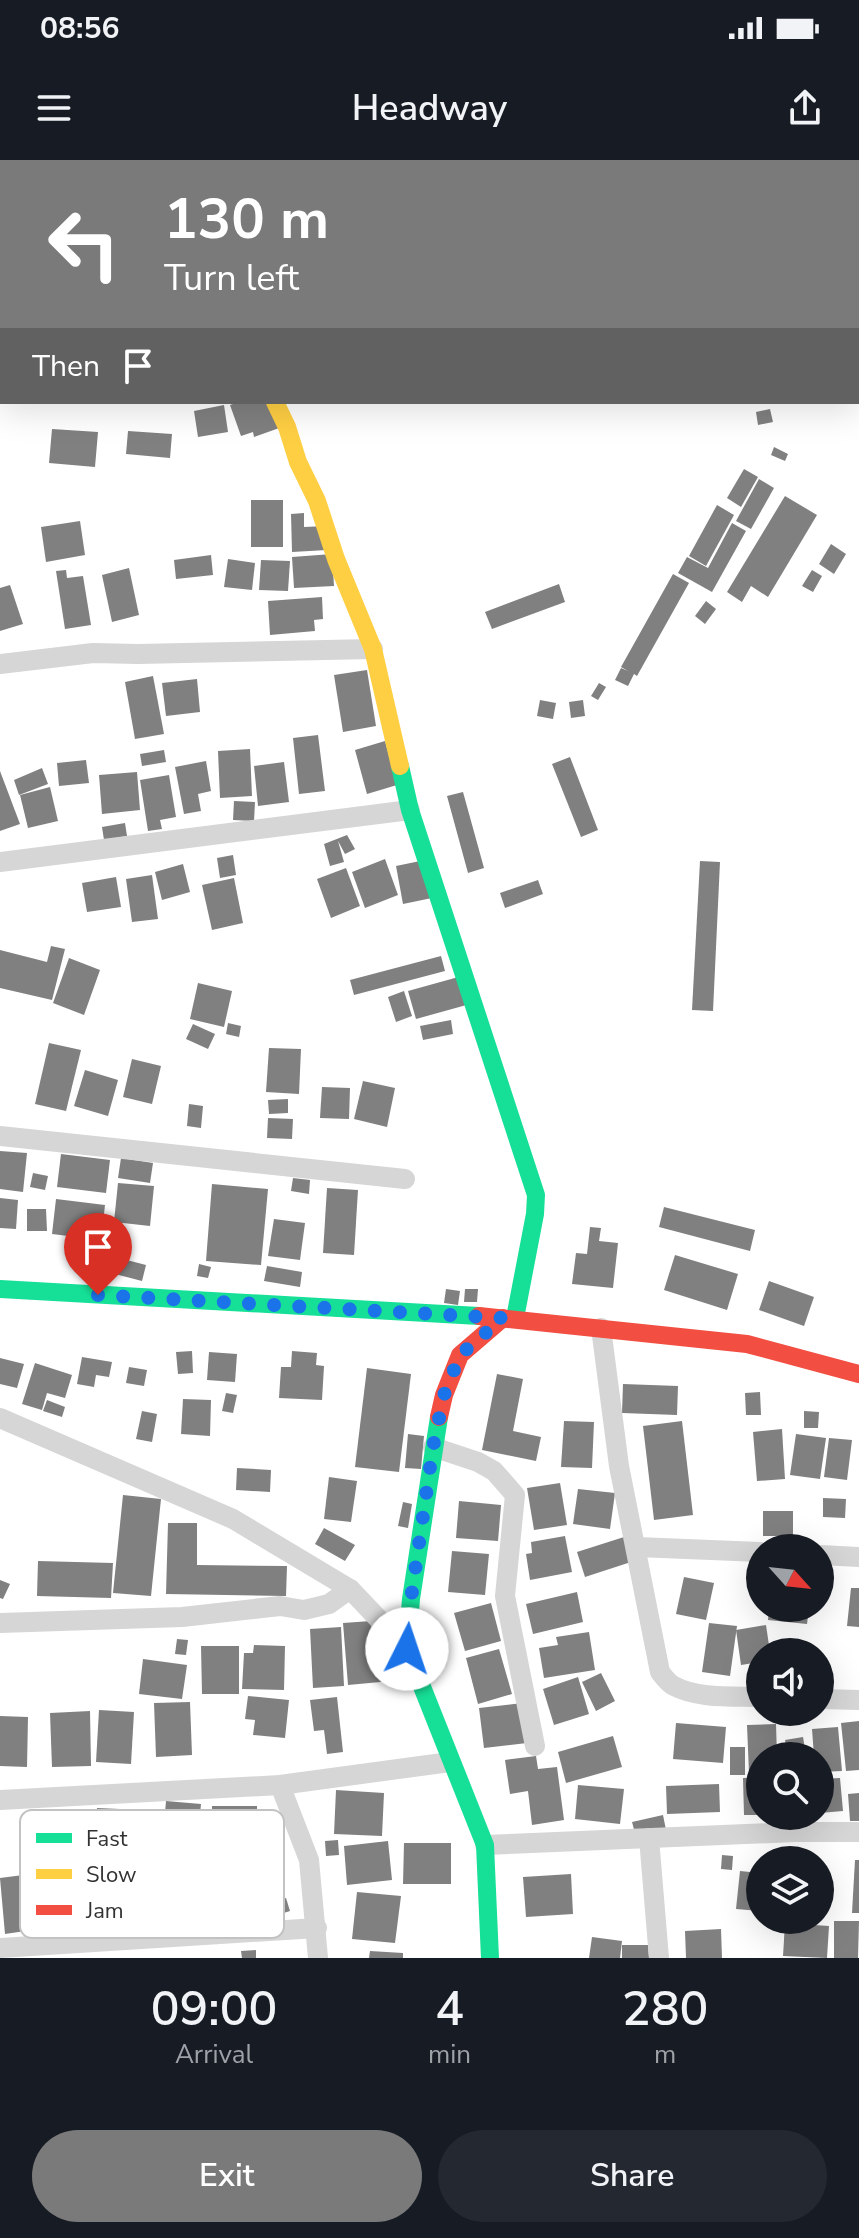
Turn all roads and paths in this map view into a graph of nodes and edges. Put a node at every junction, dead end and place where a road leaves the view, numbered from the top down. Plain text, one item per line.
1 (276, 404) edge
2 (373, 649) junction
3 (0, 664) edge
4 (410, 810) junction
5 (0, 862) edge
6 (0, 1136) edge
7 (405, 1179) dead end
8 (0, 1289) edge
9 (509, 1318) junction
10 (601, 1328) junction
11 (859, 1374) edge
12 (0, 1418) edge
13 (433, 1447) junction
14 (637, 1547) junction
15 (746, 1551) edge
16 (834, 1556) edge
17 (859, 1557) edge
18 (350, 1589) junction
19 (0, 1623) edge
20 (407, 1649) junction
21 (746, 1696) edge
22 (834, 1699) edge
23 (859, 1700) edge
24 (535, 1746) dead end
25 (450, 1762) junction
26 (280, 1785) junction
27 (0, 1800) edge
28 (859, 1832) edge
29 (649, 1838) junction
30 (485, 1845) junction
31 (317, 1928) junction
32 (284, 1930) edge
33 (158, 1938) edge
34 (0, 1948) edge
35 (318, 1958) edge
36 (490, 1958) edge
37 (659, 1958) edge

1 - 2 street
2 - 3 street
2 - 4 street
4 - 5 street
4 - 9 street
6 - 7 street
8 - 9 street
9 - 10 street
9 - 13 street
10 - 11 street
10 - 14 street
12 - 18 street
13 - 20 street
13 - 24 street
14 - 15 street
14 - 21 street
16 - 17 street
18 - 19 street
18 - 20 street
20 - 25 street
22 - 23 street
25 - 26 street
25 - 30 street
26 - 27 street
26 - 31 street
28 - 29 street
29 - 30 street
29 - 37 street
30 - 36 street
31 - 32 street
31 - 35 street
33 - 34 street

